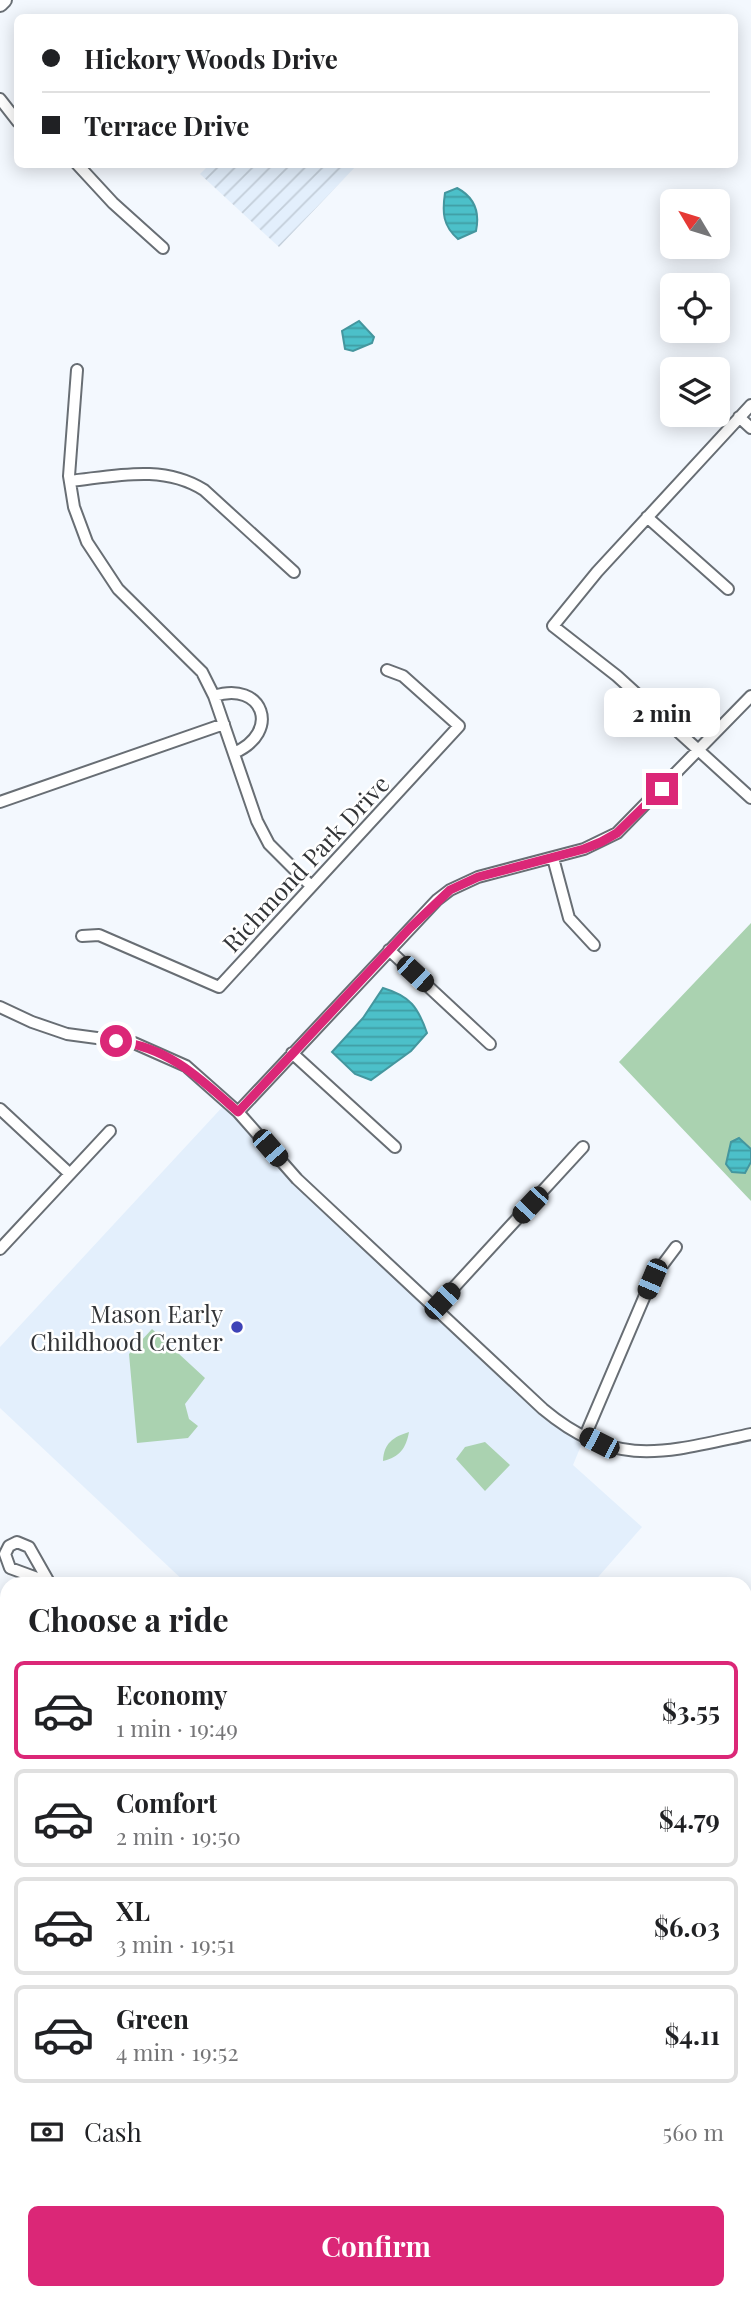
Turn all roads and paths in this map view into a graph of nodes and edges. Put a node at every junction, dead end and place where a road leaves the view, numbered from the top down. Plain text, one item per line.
1 (4, 0) edge
2 (0, 4) edge
3 (1, 101) edge
4 (14, 117) edge
5 (81, 168) edge
6 (163, 248) dead end
7 (77, 370) dead end
8 (751, 405) edge
9 (739, 418) junction
10 (751, 428) edge
11 (70, 481) junction
12 (647, 517) junction
13 (293, 572) dead end
14 (727, 589) dead end
15 (387, 670) dead end
16 (214, 696) junction
17 (751, 696) edge
18 (224, 724) junction
19 (698, 752) junction
20 (234, 753) junction
21 (751, 798) edge
22 (0, 802) edge
23 (553, 858) junction
24 (312, 886) junction
25 (82, 936) dead end
26 (594, 945) dead end
27 (389, 950) junction
28 (0, 1007) edge
29 (490, 1044) dead end
30 (292, 1053) junction
31 (0, 1109) edge
32 (238, 1112) junction
33 (110, 1130) dead end
34 (395, 1147) dead end
35 (583, 1147) dead end
36 (70, 1174) junction
37 (676, 1247) dead end
38 (0, 1249) edge
39 (435, 1308) junction
40 (751, 1434) edge
41 (585, 1436) junction

1 - 2 main road
3 - 4 street
5 - 6 street
7 - 11 street
8 - 9 street
9 - 10 street
9 - 12 street
11 - 13 street
11 - 16 street
12 - 14 street
12 - 19 street
15 - 24 street, Richmond Park Drive
16 - 18 street
16 - 20 street
17 - 19 street
18 - 20 street
18 - 22 street
19 - 21 street
19 - 23 street
20 - 24 street
23 - 26 street
23 - 27 street
24 - 25 street, Richmond Park Drive
27 - 29 street
27 - 30 street
28 - 32 street
30 - 32 street
30 - 34 street
31 - 36 street
32 - 39 street
33 - 36 street
35 - 39 street
36 - 38 street
37 - 41 street
39 - 41 street
40 - 41 street

